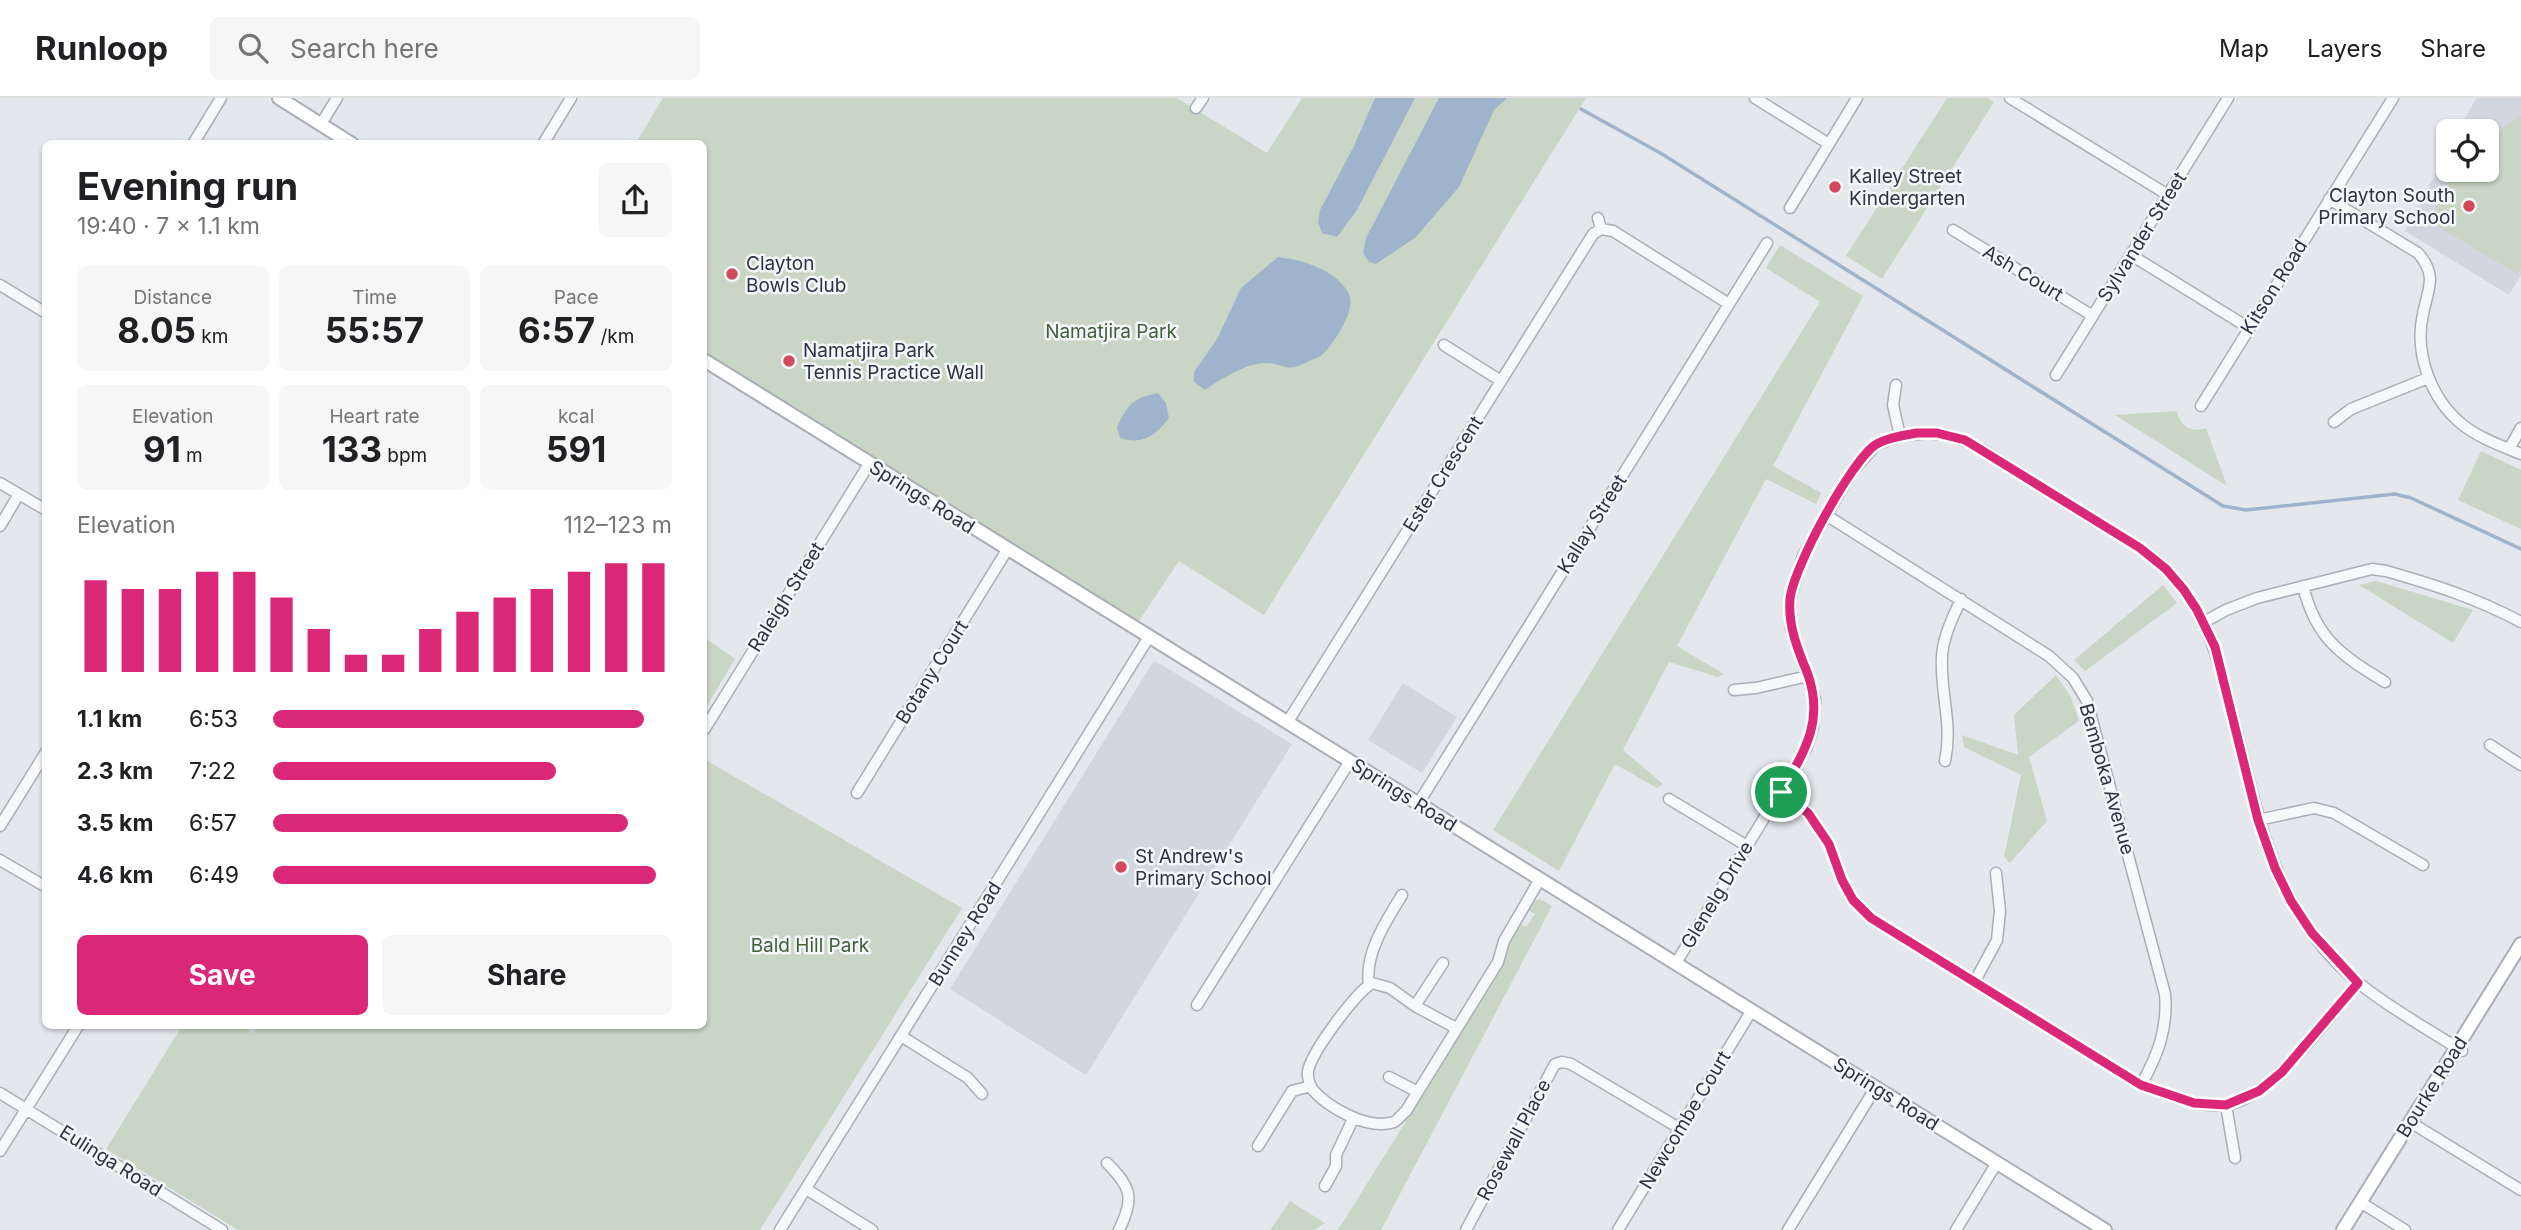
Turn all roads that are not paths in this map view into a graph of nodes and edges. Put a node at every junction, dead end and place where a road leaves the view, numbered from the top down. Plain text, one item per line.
1 (221, 98) edge
2 (279, 98) edge
3 (337, 98) edge
4 (571, 98) edge
5 (1203, 98) edge
6 (1755, 98) edge
7 (1857, 98) edge
8 (2010, 98) edge
9 (2228, 98) edge
10 (2393, 98) edge
11 (1196, 108) dead end
12 (321, 124) junction
13 (195, 140) edge
14 (346, 140) edge
15 (545, 140) edge
16 (1829, 144) junction
17 (2168, 195) junction
18 (2329, 199) junction
19 (1790, 208) dead end
20 (1953, 230) dead end
21 (1766, 243) dead end
22 (2131, 255) junction
23 (0, 285) edge
24 (1729, 304) junction
25 (42, 311) edge
26 (2093, 316) junction
27 (2249, 328) junction
28 (1444, 345) dead end
29 (707, 362) edge
30 (2056, 375) dead end
31 (2428, 378) junction
32 (1501, 380) junction
33 (1896, 385) dead end
34 (2201, 406) dead end
35 (2334, 422) dead end
36 (2521, 428) edge
37 (1900, 436) junction
38 (2509, 449) junction
39 (2521, 454) edge
40 (869, 464) junction
41 (0, 483) edge
42 (19, 494) junction
43 (42, 508) edge
44 (1826, 515) junction
45 (0, 526) edge
46 (1007, 550) junction
47 (2303, 586) junction
48 (1961, 599) junction
49 (2204, 622) junction
50 (2521, 622) edge
51 (1149, 638) junction
52 (1808, 676) junction
53 (2385, 682) dead end
54 (1734, 690) dead end
55 (1287, 723) junction
56 (707, 725) edge
57 (2490, 745) dead end
58 (42, 759) edge
59 (1350, 761) junction
60 (1945, 761) dead end
61 (2521, 765) edge
62 (1781, 792) junction
63 (857, 793) dead end
64 (1669, 799) dead end
65 (1418, 804) junction
66 (2258, 820) junction
67 (0, 827) edge
68 (1747, 846) junction
69 (0, 860) edge
70 (2423, 866) dead end
71 (1996, 873) dead end
72 (1540, 879) junction
73 (42, 885) edge
74 (1402, 895) dead end
75 (2521, 944) edge
76 (2521, 956) edge
77 (1443, 962) dead end
78 (1676, 963) junction
79 (1975, 982) junction
80 (2358, 983) junction
81 (1368, 985) junction
82 (1197, 1004) dead end
83 (1415, 1006) junction
84 (1752, 1010) junction
85 (1456, 1028) junction
86 (76, 1029) edge
87 (901, 1036) junction
88 (2459, 1049) junction
89 (1389, 1077) dead end
90 (2141, 1085) junction
91 (1311, 1086) junction
92 (1876, 1087) junction
93 (1418, 1092) junction
94 (0, 1093) edge
95 (982, 1094) dead end
96 (2226, 1105) junction
97 (26, 1109) junction
98 (1353, 1119) junction
99 (2413, 1124) junction
100 (1679, 1128) junction
101 (1258, 1146) dead end
102 (0, 1151) edge
103 (2235, 1158) dead end
104 (1107, 1163) dead end
105 (1996, 1164) junction
106 (1325, 1186) dead end
107 (806, 1189) junction
108 (2521, 1190) edge
109 (2363, 1204) junction
110 (222, 1230) edge
111 (780, 1230) edge
112 (872, 1230) edge
113 (1119, 1230) edge
114 (1466, 1230) edge
115 (1618, 1230) edge
116 (1788, 1230) edge
117 (1956, 1230) edge
118 (2105, 1230) edge
119 (2343, 1230) edge
120 (2351, 1230) edge
121 (2405, 1230) edge

1 - 13 street
2 - 12 main road
3 - 12 street
4 - 15 street
5 - 11 street
6 - 16 street
7 - 16 street
8 - 17 street
9 - 17 street, Sylvander Street
10 - 18 street, Kitson Road
12 - 14 main road
16 - 19 street
17 - 22 street, Sylvander Street
18 - 27 street, Kitson Road
18 - 31 street
20 - 26 street, Ash Court
21 - 24 street, Kallay Street
22 - 26 street, Sylvander Street
22 - 27 street
23 - 25 street
24 - 32 street, Ester Crescent
24 - 65 street, Kallay Street
26 - 30 street, Sylvander Street
27 - 34 street, Kitson Road
28 - 32 street
29 - 40 main road, Springs Road
31 - 35 street
31 - 38 street
32 - 55 street, Ester Crescent
33 - 37 street
36 - 38 street
37 - 44 street, Glenelg Drive
37 - 49 street, Glenelg Drive
38 - 39 street
40 - 46 main road, Springs Road
40 - 56 street, Raleigh Street
41 - 42 street
42 - 43 street
42 - 45 street
44 - 48 street, Bemboka Avenue
44 - 52 street, Glenelg Drive
46 - 51 main road, Springs Road
46 - 63 street, Botany Court
47 - 49 street
47 - 50 street
47 - 53 street
48 - 60 street
48 - 90 street, Bemboka Avenue
49 - 66 street, Glenelg Drive
51 - 55 main road, Springs Road
51 - 87 street, Bunney Road
52 - 54 street
52 - 62 street, Glenelg Drive
55 - 59 main road, Springs Road
57 - 61 street
58 - 67 street
59 - 65 main road, Springs Road
59 - 82 street
62 - 68 street, Glenelg Drive
62 - 79 street
64 - 68 street
65 - 72 main road, Springs Road
66 - 70 street
66 - 80 street, Glenelg Drive
68 - 78 street, Glenelg Drive
69 - 73 street
71 - 79 street
72 - 78 main road, Springs Road
72 - 85 street
74 - 81 street
75 - 88 main road, Bourke Road
76 - 88 main road, Bourke Road
77 - 83 street
78 - 84 main road, Springs Road
79 - 90 street
80 - 88 street, Glenelg Drive
80 - 96 street
81 - 83 street
81 - 91 street
83 - 85 street
84 - 92 main road, Springs Road
84 - 100 street, Newcombe Court
85 - 93 street
86 - 97 street
87 - 95 street
87 - 107 street, Bunney Road
88 - 99 main road, Bourke Road
89 - 93 street
90 - 96 street
91 - 98 street
91 - 101 street
92 - 105 main road, Springs Road
92 - 116 street
93 - 98 street
94 - 97 street, Eulinga Road
96 - 103 street
97 - 102 street
97 - 110 street, Eulinga Road
98 - 106 street
99 - 108 street
99 - 109 main road, Bourke Road
100 - 114 street, Rosewall Place
100 - 115 street, Newcombe Court
104 - 113 street
105 - 117 street
105 - 118 main road, Springs Road
107 - 111 street, Bunney Road
107 - 112 street
109 - 119 main road, Bourke Road
109 - 120 main road, Bourke Road
109 - 121 street

